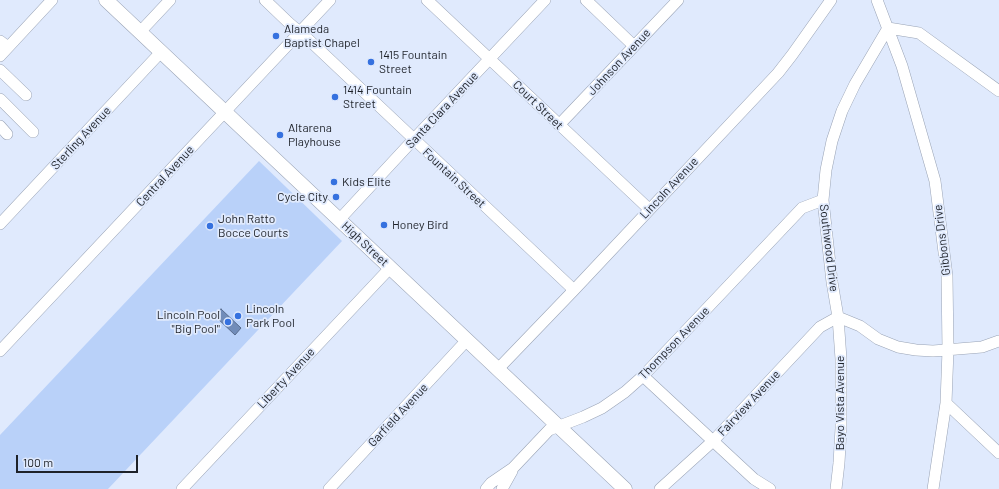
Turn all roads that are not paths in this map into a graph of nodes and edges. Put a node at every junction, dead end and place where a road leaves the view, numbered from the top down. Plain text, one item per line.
1 (52, 0) edge
2 (106, 0) edge
3 (170, 0) edge
4 (265, 0) edge
5 (330, 0) edge
6 (427, 0) edge
7 (545, 0) edge
8 (586, 0) edge
9 (678, 0) edge
10 (831, 0) edge
11 (877, 0) edge
12 (888, 28) junction
13 (140, 32) junction
14 (300, 32) junction
15 (634, 46) junction
16 (3, 48) edge
17 (161, 52) junction
18 (490, 59) junction
19 (0, 70) edge
20 (999, 91) edge
21 (26, 95) dead end
22 (0, 99) edge
23 (225, 112) junction
24 (559, 125) junction
25 (32, 132) dead end
26 (414, 139) junction
27 (823, 200) junction
28 (649, 209) junction
29 (339, 220) junction
30 (0, 224) edge
31 (390, 268) junction
32 (574, 290) junction
33 (838, 317) junction
34 (467, 340) junction
35 (999, 341) edge
36 (948, 350) junction
37 (0, 351) edge
38 (498, 370) junction
39 (644, 376) junction
40 (946, 403) junction
41 (558, 426) junction
42 (713, 441) junction
43 (999, 453) edge
44 (513, 468) junction
45 (182, 489) edge
46 (329, 489) edge
47 (486, 489) edge
48 (502, 489) edge
49 (625, 489) edge
50 (660, 489) edge
51 (770, 489) edge
52 (836, 489) edge
53 (933, 489) edge

1 - 16 street
2 - 13 main road, High Street
3 - 13 street
4 - 14 street, Fountain Street
5 - 14 street, Central Avenue
6 - 18 street, Court Street
7 - 18 street, Santa Clara Avenue
8 - 15 street
9 - 15 street, Johnson Avenue
10 - 28 street, Lincoln Avenue
11 - 12 street, Gibbons Drive
12 - 20 street
12 - 27 street, Southwood Drive
12 - 36 street, Gibbons Drive
13 - 17 main road, High Street
14 - 23 street, Central Avenue
14 - 26 street, Fountain Street
15 - 24 street, Johnson Avenue
17 - 23 main road, High Street
17 - 30 street, Sterling Avenue
18 - 24 street, Court Street
18 - 26 street, Santa Clara Avenue
19 - 21 street
22 - 25 street
23 - 29 main road, High Street
23 - 37 street, Central Avenue
24 - 28 street, Court Street
26 - 29 street, Santa Clara Avenue
26 - 32 street, Fountain Street
27 - 33 street, Southwood Drive
27 - 39 street, Thompson Avenue
28 - 32 street, Lincoln Avenue
29 - 31 main road, High Street
31 - 34 main road, High Street
31 - 45 street, Liberty Avenue
32 - 38 street, Lincoln Avenue
33 - 36 street
33 - 42 street, Fairview Avenue
33 - 52 street, Bayo Vista Avenue
34 - 38 main road, High Street
34 - 46 street, Garfield Avenue
35 - 36 street
36 - 40 street, Gibbons Drive
38 - 41 main road, High Street
39 - 41 street, Thompson Avenue
39 - 42 street
40 - 43 street
40 - 53 street, Gibbons Drive
41 - 44 street, Thompson Avenue
41 - 49 main road, High Street
42 - 50 street, Fairview Avenue
42 - 51 street
44 - 47 street, Thompson Avenue
44 - 48 street, Thompson Avenue

